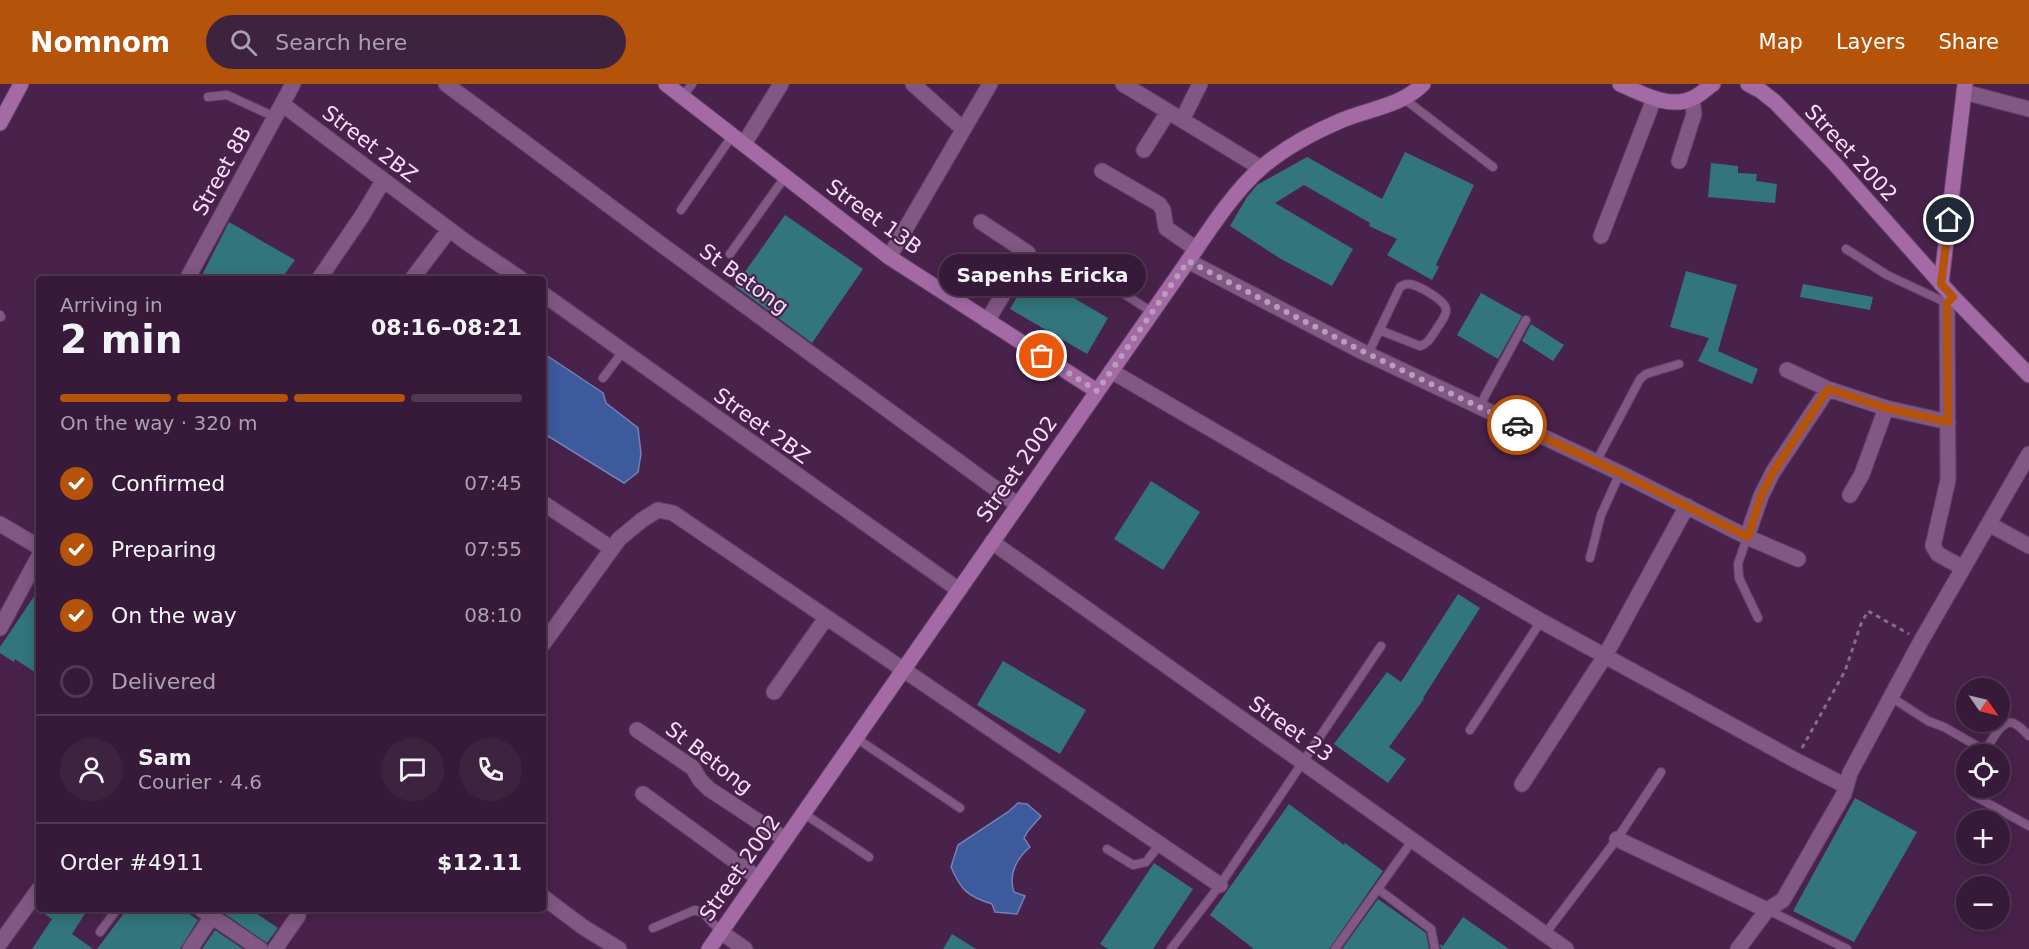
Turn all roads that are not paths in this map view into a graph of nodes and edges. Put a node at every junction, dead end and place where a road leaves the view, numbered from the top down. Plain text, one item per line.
1 (21, 84) edge
2 (293, 84) edge
3 (446, 84) edge
4 (666, 84) edge
5 (692, 84) edge
6 (781, 84) edge
7 (913, 84) edge
8 (990, 84) edge
9 (1200, 84) edge
10 (1423, 84) edge
11 (1620, 84) edge
12 (1713, 84) edge
13 (1748, 84) edge
14 (1131, 86) edge
15 (1964, 88) edge
16 (208, 97) dead end
17 (682, 97) junction
18 (1403, 98) junction
19 (1654, 99) junction
20 (1692, 99) junction
21 (2029, 109) edge
22 (279, 111) junction
23 (1168, 112) junction
24 (1182, 120) junction
25 (0, 123) edge
26 (963, 129) junction
27 (738, 140) junction
28 (1144, 150) dead end
29 (1679, 161) dead end
30 (1493, 167) dead end
31 (1261, 168) junction
32 (1102, 171) dead end
33 (785, 177) junction
34 (383, 181) junction
35 (681, 210) dead end
36 (981, 222) dead end
37 (449, 230) junction
38 (1601, 236) dead end
39 (1846, 249) dead end
40 (730, 254) dead end
41 (1192, 255) junction
42 (889, 257) junction
43 (189, 276) edge
44 (320, 276) edge
45 (414, 276) edge
46 (516, 276) edge
47 (1107, 283) dead end
48 (1941, 284) junction
49 (546, 296) edge
50 (1950, 300) junction
51 (1152, 312) junction
52 (1526, 320) dead end
53 (987, 321) junction
54 (1379, 330) junction
55 (624, 351) junction
56 (1368, 354) junction
57 (1678, 363) dead end
58 (1786, 370) dead end
59 (1111, 371) junction
60 (2029, 375) edge
61 (603, 378) dead end
62 (1828, 389) junction
63 (1097, 391) junction
64 (1479, 407) junction
65 (1886, 408) junction
66 (1948, 422) junction
67 (2029, 454) edge
68 (1596, 462) junction
69 (1620, 473) junction
70 (1850, 495) dead end
71 (546, 505) edge
72 (1018, 505) junction
73 (1687, 506) junction
74 (0, 524) edge
75 (1989, 524) junction
76 (1748, 537) junction
77 (992, 542) junction
78 (36, 545) edge
79 (2029, 546) edge
80 (611, 548) junction
81 (1590, 558) dead end
82 (1798, 560) dead end
83 (36, 562) edge
84 (1963, 568) junction
85 (958, 590) junction
86 (826, 618) junction
87 (1758, 618) dead end
88 (1541, 621) junction
89 (0, 628) edge
90 (546, 640) edge
91 (1381, 646) dead end
92 (1605, 656) junction
93 (903, 670) junction
94 (774, 692) dead end
95 (1890, 696) junction
96 (637, 730) dead end
97 (1470, 730) dead end
98 (2029, 736) edge
99 (856, 738) junction
100 (1971, 744) edge
101 (1991, 744) edge
102 (1302, 762) junction
103 (1661, 771) dead end
104 (1521, 784) dead end
105 (1846, 786) junction
106 (643, 794) dead end
107 (1978, 798) edge
108 (960, 808) dead end
109 (803, 813) junction
110 (2029, 826) edge
111 (1617, 838) junction
112 (785, 839) junction
113 (1412, 841) junction
114 (1160, 844) junction
115 (1107, 849) dead end
116 (868, 856) dead end
117 (758, 878) junction
118 (1220, 885) junction
119 (1378, 890) junction
120 (36, 894) edge
121 (546, 899) edge
122 (1767, 910) junction
123 (115, 912) edge
124 (210, 912) edge
125 (298, 916) dead end
126 (653, 928) dead end
127 (100, 932) dead end
128 (721, 932) junction
129 (1545, 934) junction
130 (0, 943) edge
131 (190, 949) edge
132 (260, 949) edge
133 (275, 949) edge
134 (619, 949) edge
135 (709, 949) edge
136 (745, 949) edge
137 (1171, 949) edge
138 (1335, 949) edge
139 (1435, 949) edge
140 (1566, 949) edge
141 (1738, 949) edge
142 (1847, 949) edge

1 - 25 street
2 - 22 street, Street 8B
3 - 72 street, St Betong
4 - 17 street, Street 13B
5 - 17 lane
6 - 27 street
7 - 26 street
8 - 26 street
9 - 24 street
10 - 18 street, Street 2002
11 - 19 street
12 - 20 street
13 - 48 street, Street 2002
14 - 23 street
15 - 21 street
15 - 48 street
16 - 22 lane
17 - 27 street, Street 13B
18 - 30 lane
18 - 31 street, Street 2002
19 - 20 street
19 - 38 street
20 - 29 street
22 - 34 street, Street 2BZ
22 - 43 street, Street 8B
23 - 24 street
23 - 28 street
24 - 31 street
26 - 42 street
27 - 33 street, Street 13B
27 - 35 lane
31 - 41 street, Street 2002
32 - 41 street
33 - 40 lane
33 - 42 street, Street 13B
34 - 37 street, Street 2BZ
34 - 44 street
36 - 53 street
37 - 45 street
37 - 46 street, Street 2BZ
39 - 50 lane
41 - 51 street, Street 2002
41 - 56 street
42 - 53 street, Street 13B
47 - 51 lane
48 - 50 street, Street 2002
49 - 55 street, Street 2BZ
50 - 60 street, Street 2002
50 - 66 street
51 - 59 street, Street 2002
52 - 64 lane
53 - 63 street, Street 13B
54 - 54 lane
54 - 56 lane
55 - 61 lane
55 - 85 street, Street 2BZ
56 - 64 street
57 - 68 lane
58 - 62 street
59 - 63 street, Street 2002
59 - 88 street
62 - 65 street
62 - 76 street
63 - 72 street, Street 2002
64 - 68 street
65 - 66 street
65 - 70 street
66 - 84 street
67 - 75 street
68 - 69 street
69 - 73 street
69 - 81 lane
71 - 80 street
72 - 77 street, Street 2002
73 - 76 street
73 - 92 street
74 - 78 street
75 - 79 street
75 - 84 street
76 - 82 street
76 - 87 lane
77 - 85 street, Street 2002
77 - 102 street, Street 23
80 - 86 street
80 - 90 street
83 - 89 street
84 - 95 street
85 - 93 street, Street 2002
86 - 93 street
86 - 94 street
88 - 92 street
88 - 97 lane
91 - 102 lane
92 - 104 street
92 - 105 street
93 - 99 street, Street 2002
93 - 114 street
95 - 100 lane
95 - 105 street
96 - 112 street, St Betong
98 - 101 lane
99 - 108 lane
99 - 109 street, Street 2002
102 - 113 street, Street 23
102 - 118 lane
103 - 111 lane
105 - 122 street
106 - 117 street
107 - 110 lane
109 - 112 street, Street 2002
109 - 116 lane
111 - 122 street
111 - 129 lane
112 - 117 street, Street 2002
113 - 119 lane
113 - 129 street, Street 23
114 - 115 lane
114 - 118 street
117 - 128 street, Street 2002
118 - 137 lane
119 - 138 lane
119 - 139 lane
120 - 130 street
121 - 134 street
122 - 141 street
122 - 142 lane
123 - 127 lane
124 - 131 street
124 - 132 street
125 - 133 street
126 - 128 lane
128 - 135 street, Street 2002
128 - 136 street
129 - 140 street, Street 23

